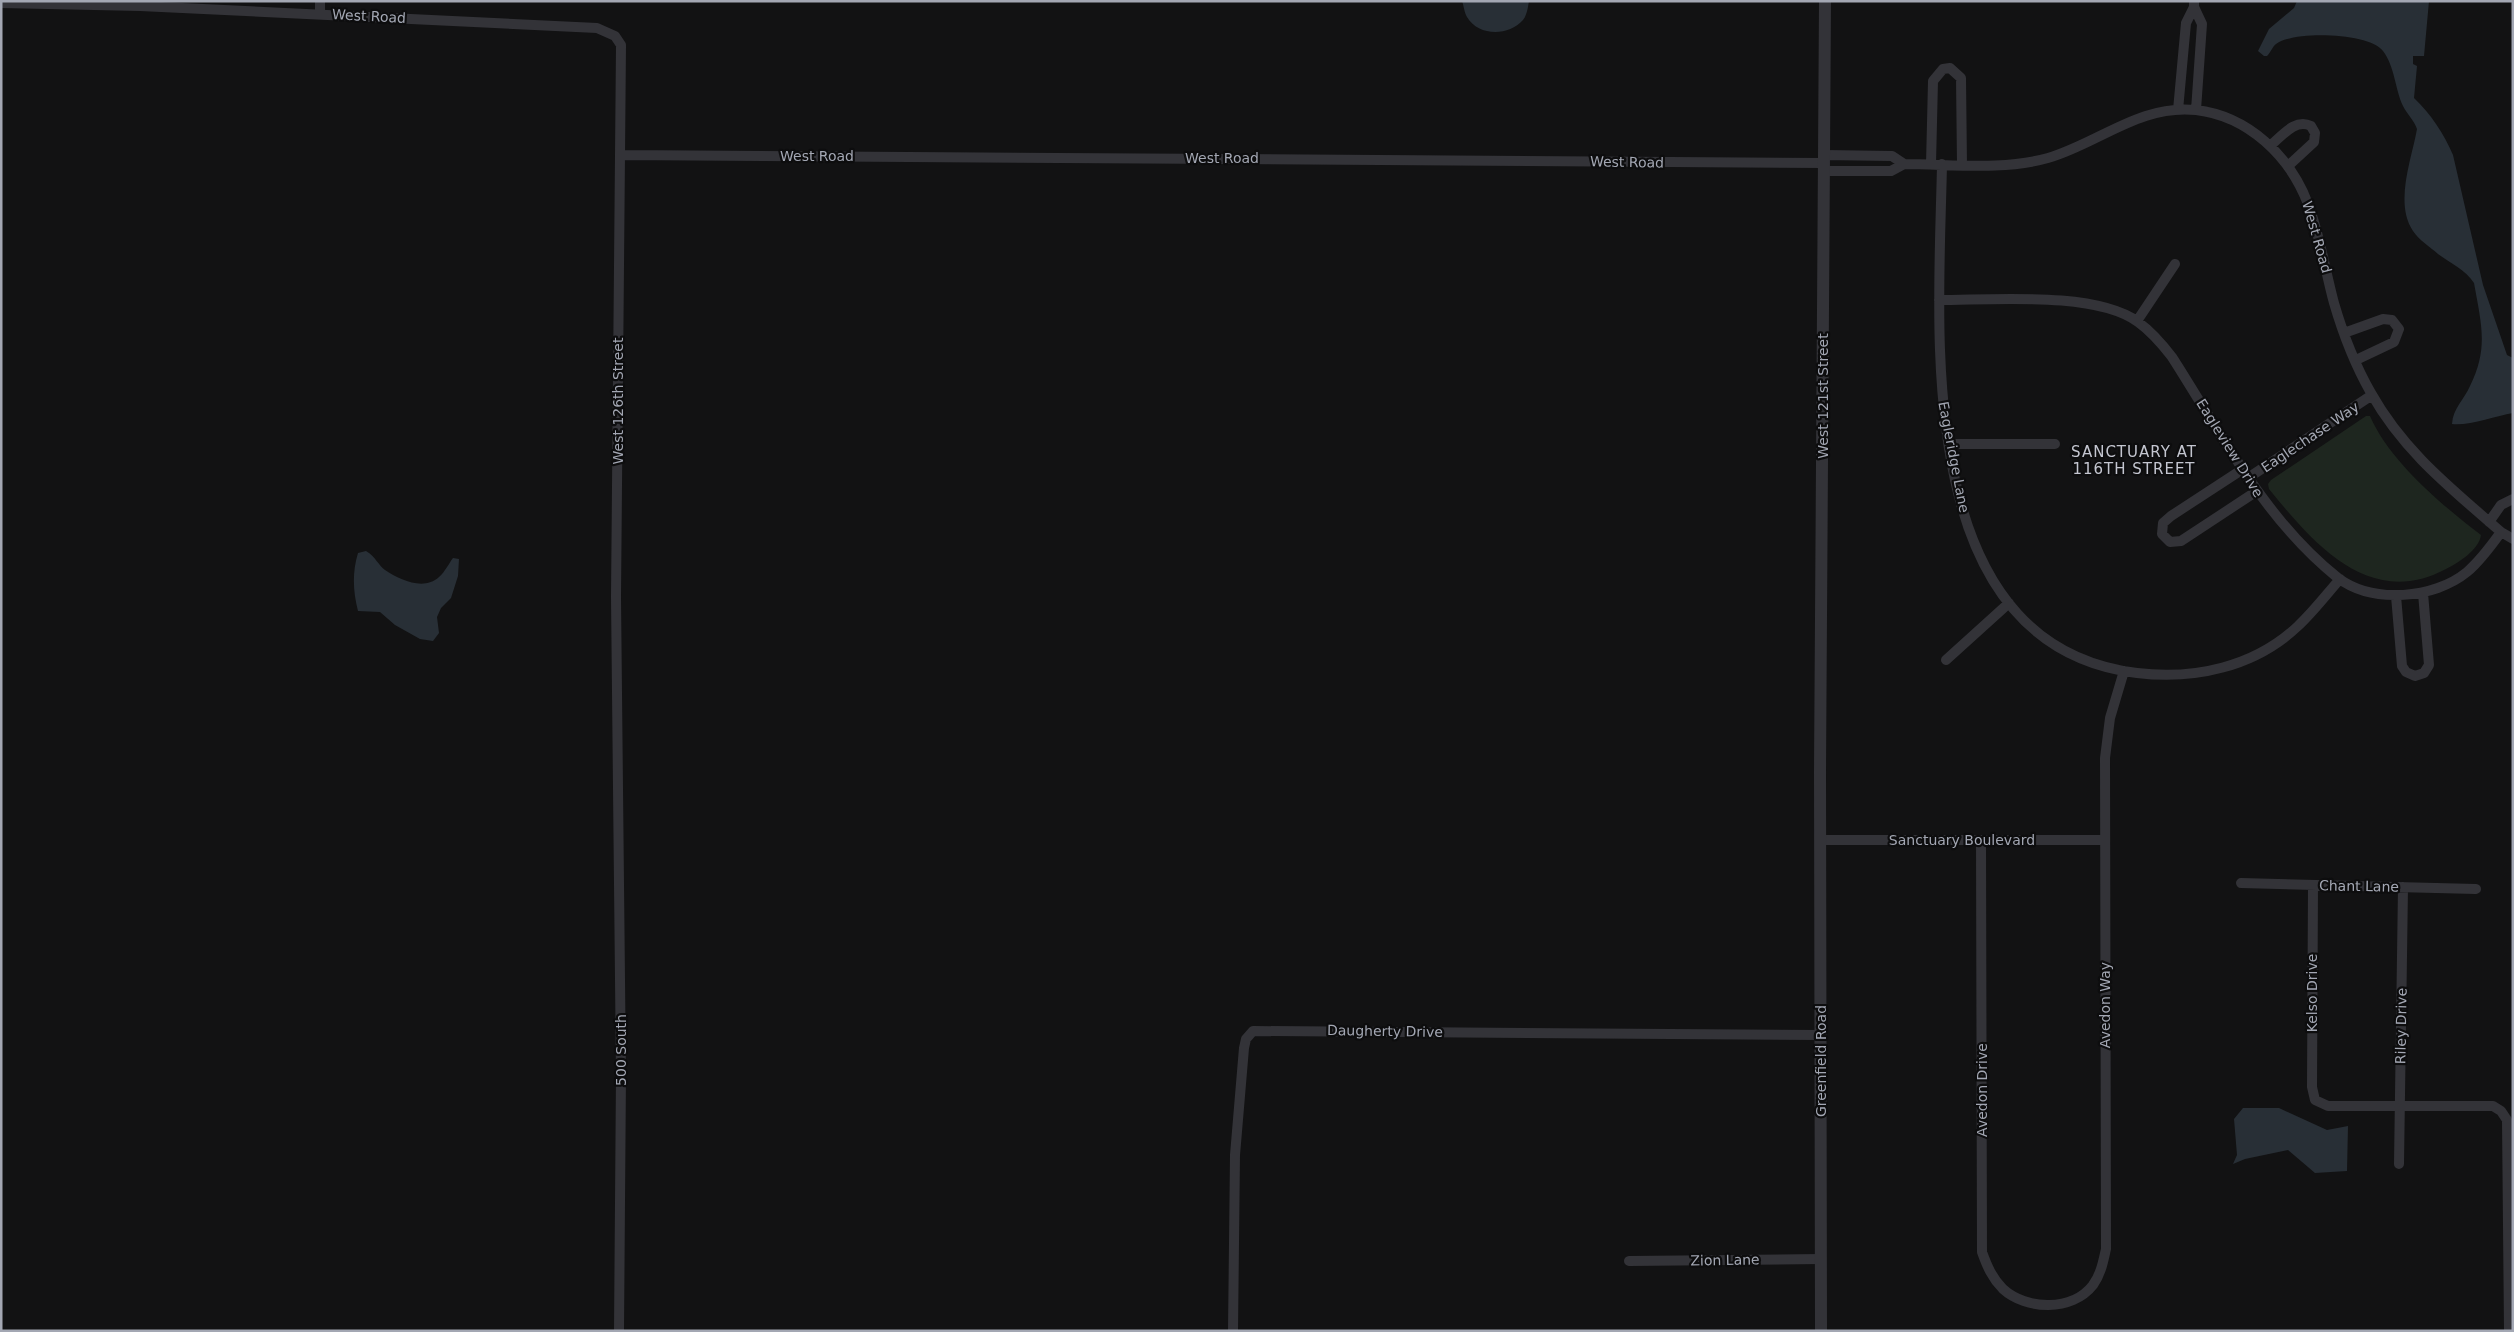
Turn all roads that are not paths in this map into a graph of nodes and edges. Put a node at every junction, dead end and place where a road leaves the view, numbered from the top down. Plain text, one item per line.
1 (320, 1) edge
2 (1825, 1) edge
3 (1, 3) edge
4 (2194, 4) edge
5 (320, 14) junction
6 (615, 36) joint
7 (2178, 110) junction
8 (2196, 110) junction
9 (2270, 146) junction
10 (621, 155) junction
11 (1824, 163) junction
12 (1904, 164) junction
13 (1936, 164) junction
14 (1962, 164) junction
15 (2288, 166) junction
16 (2175, 264) dead end
17 (1939, 300) junction
18 (2137, 321) junction
19 (2344, 333) junction
20 (2356, 360) junction
21 (2372, 395) junction
22 (1948, 444) junction
23 (2055, 444) dead end
24 (2246, 473) junction
25 (2257, 491) junction
26 (2513, 499) edge
27 (2489, 522) junction
28 (2501, 532) junction
29 (2513, 539) edge
30 (2340, 579) junction
31 (2423, 594) junction
32 (2396, 596) junction
33 (2009, 603) junction
34 (1946, 660) dead end
35 (2124, 671) junction
36 (619, 769) joint
37 (1820, 792) joint
38 (1821, 840) junction
39 (1981, 840) junction
40 (2104, 840) junction
41 (2241, 883) dead end
42 (2313, 885) junction
43 (2403, 887) junction
44 (2476, 889) dead end
45 (1821, 1035) junction
46 (2400, 1106) junction
47 (2399, 1164) dead end
48 (1821, 1259) junction
49 (1630, 1261) dead end
50 (2044, 1307) joint
51 (619, 1331) edge
52 (1233, 1331) edge
53 (1821, 1331) edge
54 (2509, 1331) edge

1 - 5 street
2 - 11 street, West 121st Street
3 - 5 street, West Road
4 - 7 street
4 - 8 street
5 - 6 street, West Road
6 - 10 street, West 126th Street
7 - 8 street, West Road
7 - 14 street, West Road
8 - 9 street, West Road
9 - 15 street, West Road
9 - 15 street
10 - 11 street, West Road
10 - 36 street, West 126th Street
11 - 12 street, West Road
11 - 12 street, West Road
11 - 37 street, West 121st Street
12 - 13 street, West Road
13 - 14 street, West Road
13 - 14 street, Eagleridge Lane
13 - 17 street, Eagleridge Lane
15 - 19 street, West Road
16 - 18 street
17 - 18 street, Eagleview Drive
17 - 22 street, Eagleridge Lane
18 - 24 street, Eagleview Drive
19 - 20 street, West Road
19 - 20 street
20 - 21 street, West Road
21 - 24 street, Eaglechase Way
21 - 27 street, West Road
22 - 23 street
22 - 33 street, Eagleridge Lane
24 - 25 street, Eagleview Drive
24 - 25 street, Eaglechase Way
25 - 30 street, Eagleview Drive
26 - 27 street
27 - 28 street, West Road
28 - 29 street, West Road
28 - 31 street, Eagleview Drive
30 - 32 street, Eagleview Drive
30 - 35 street, Eagleridge Lane
31 - 32 street, Eagleview Drive
31 - 32 street
33 - 34 street
33 - 35 street, Eagleridge Lane
35 - 40 street, Avedon Way
36 - 51 street, 500 South
37 - 38 street, Greenfield Road
38 - 39 street, Sanctuary Boulevard
38 - 45 street, Greenfield Road
39 - 40 street, Sanctuary Boulevard
39 - 50 street, Avedon Drive
40 - 50 street, Avedon Way
41 - 42 street, Chant Lane
42 - 43 street, Chant Lane
42 - 46 street, Kelso Drive
43 - 44 street, Chant Lane
43 - 46 street, Riley Drive
45 - 48 street, Greenfield Road
45 - 52 street, Daugherty Drive
46 - 47 street, Riley Drive
46 - 54 street
48 - 49 street, Zion Lane
48 - 53 street, Greenfield Road

